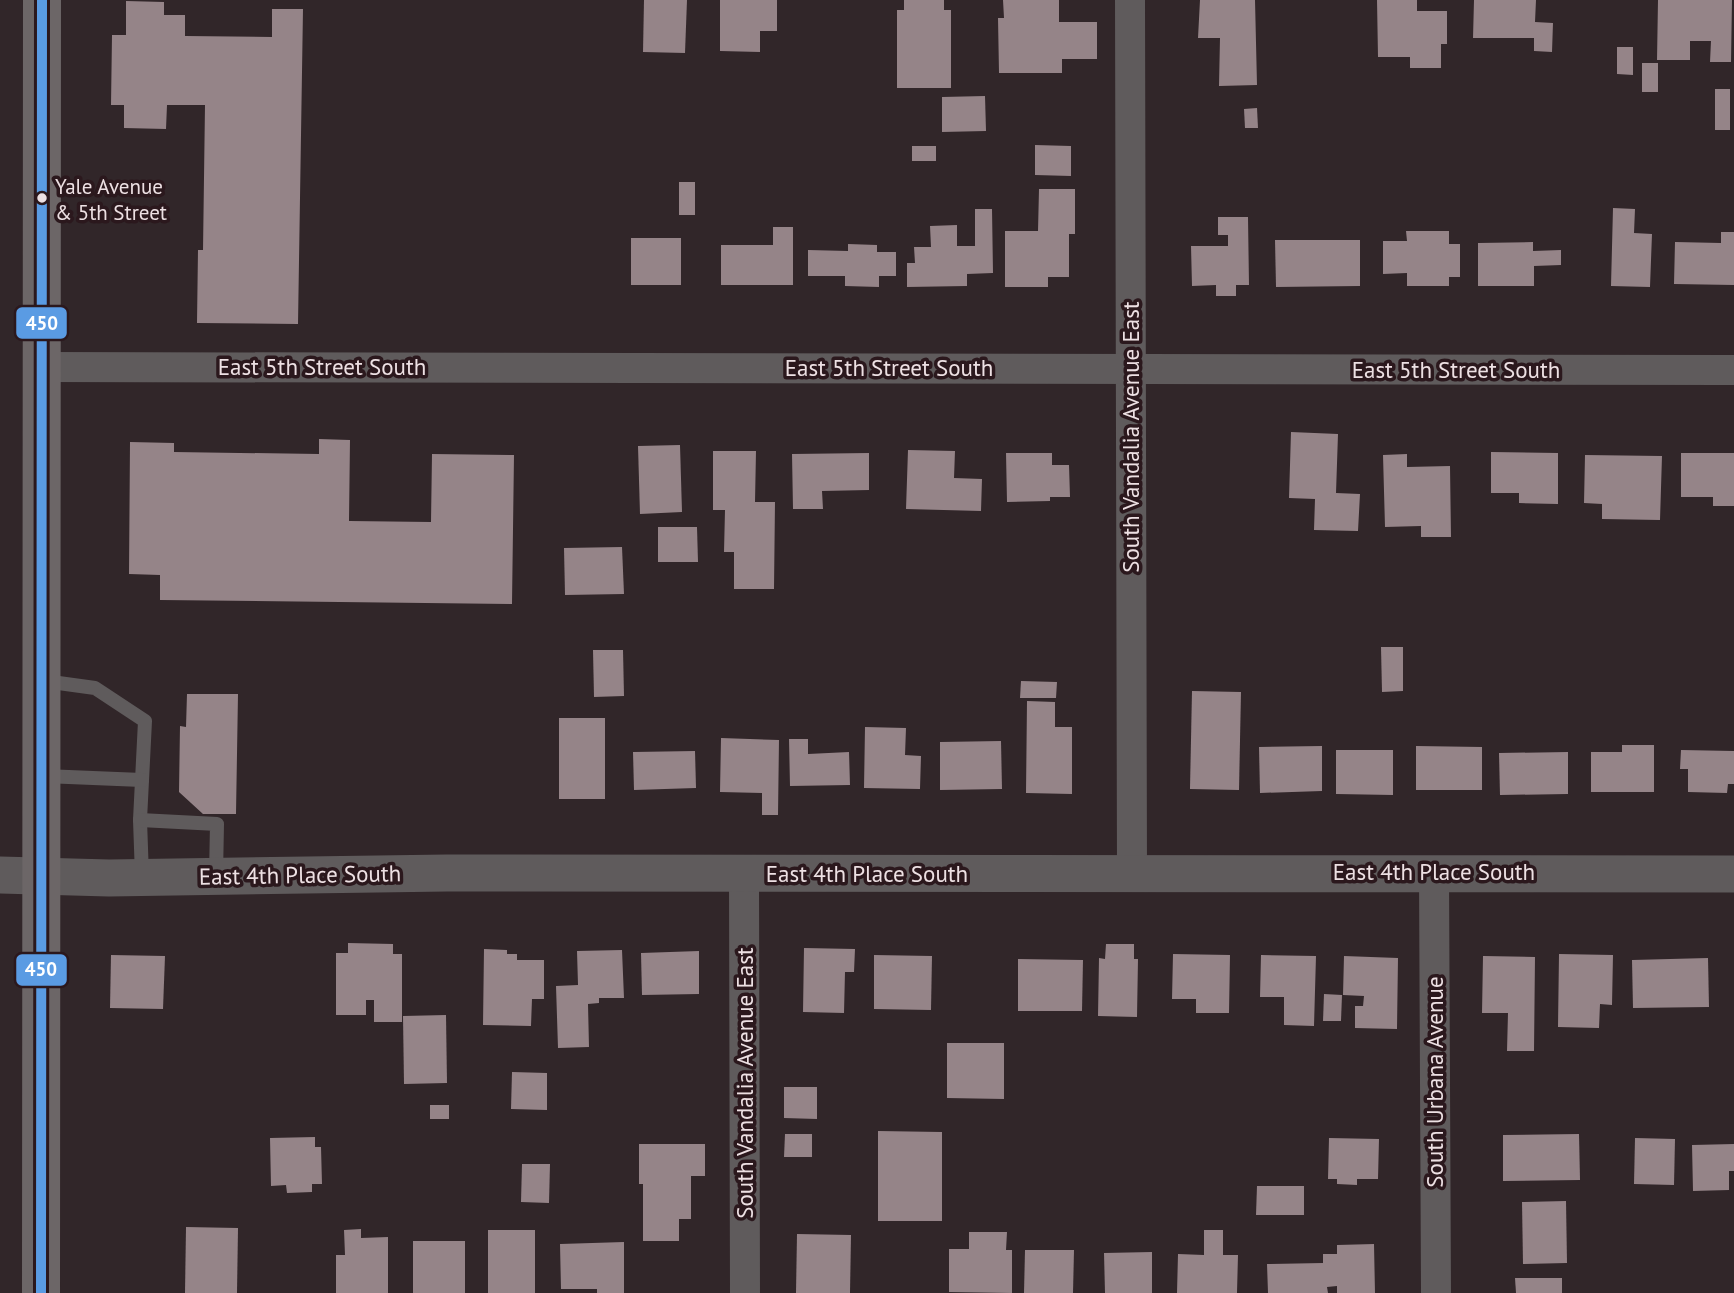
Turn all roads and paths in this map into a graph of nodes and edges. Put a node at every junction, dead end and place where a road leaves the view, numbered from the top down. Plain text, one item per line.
1 (42, 0) edge
2 (1130, 0) edge
3 (43, 367) junction
4 (1131, 369) junction
5 (1734, 370) edge
6 (43, 681) junction
7 (44, 776) junction
8 (142, 780) junction
9 (140, 820) junction
10 (1434, 872) junction
11 (1132, 873) junction
12 (744, 874) junction
13 (1734, 874) edge
14 (0, 875) edge
15 (42, 876) junction
16 (216, 876) junction
17 (142, 877) junction
18 (41, 1293) edge
19 (746, 1293) edge
20 (1436, 1293) edge

1 - 3 main road
2 - 4 street, South Vandalia Avenue East
3 - 4 street, East 5th Street South
3 - 6 main road
4 - 5 street, East 5th Street South
4 - 11 street, South Vandalia Avenue East
6 - 7 main road
6 - 8 lane
7 - 8 lane
7 - 15 main road
8 - 9 lane
9 - 16 lane
9 - 17 lane
10 - 11 street, East 4th Place South
10 - 13 street, East 4th Place South
10 - 20 street, South Urbana Avenue
11 - 12 street, East 4th Place South
12 - 16 street, East 4th Place South
12 - 19 street, South Vandalia Avenue East
14 - 15 street, East 4th Place South
15 - 17 street, East 4th Place South
15 - 18 main road
16 - 17 street, East 4th Place South

